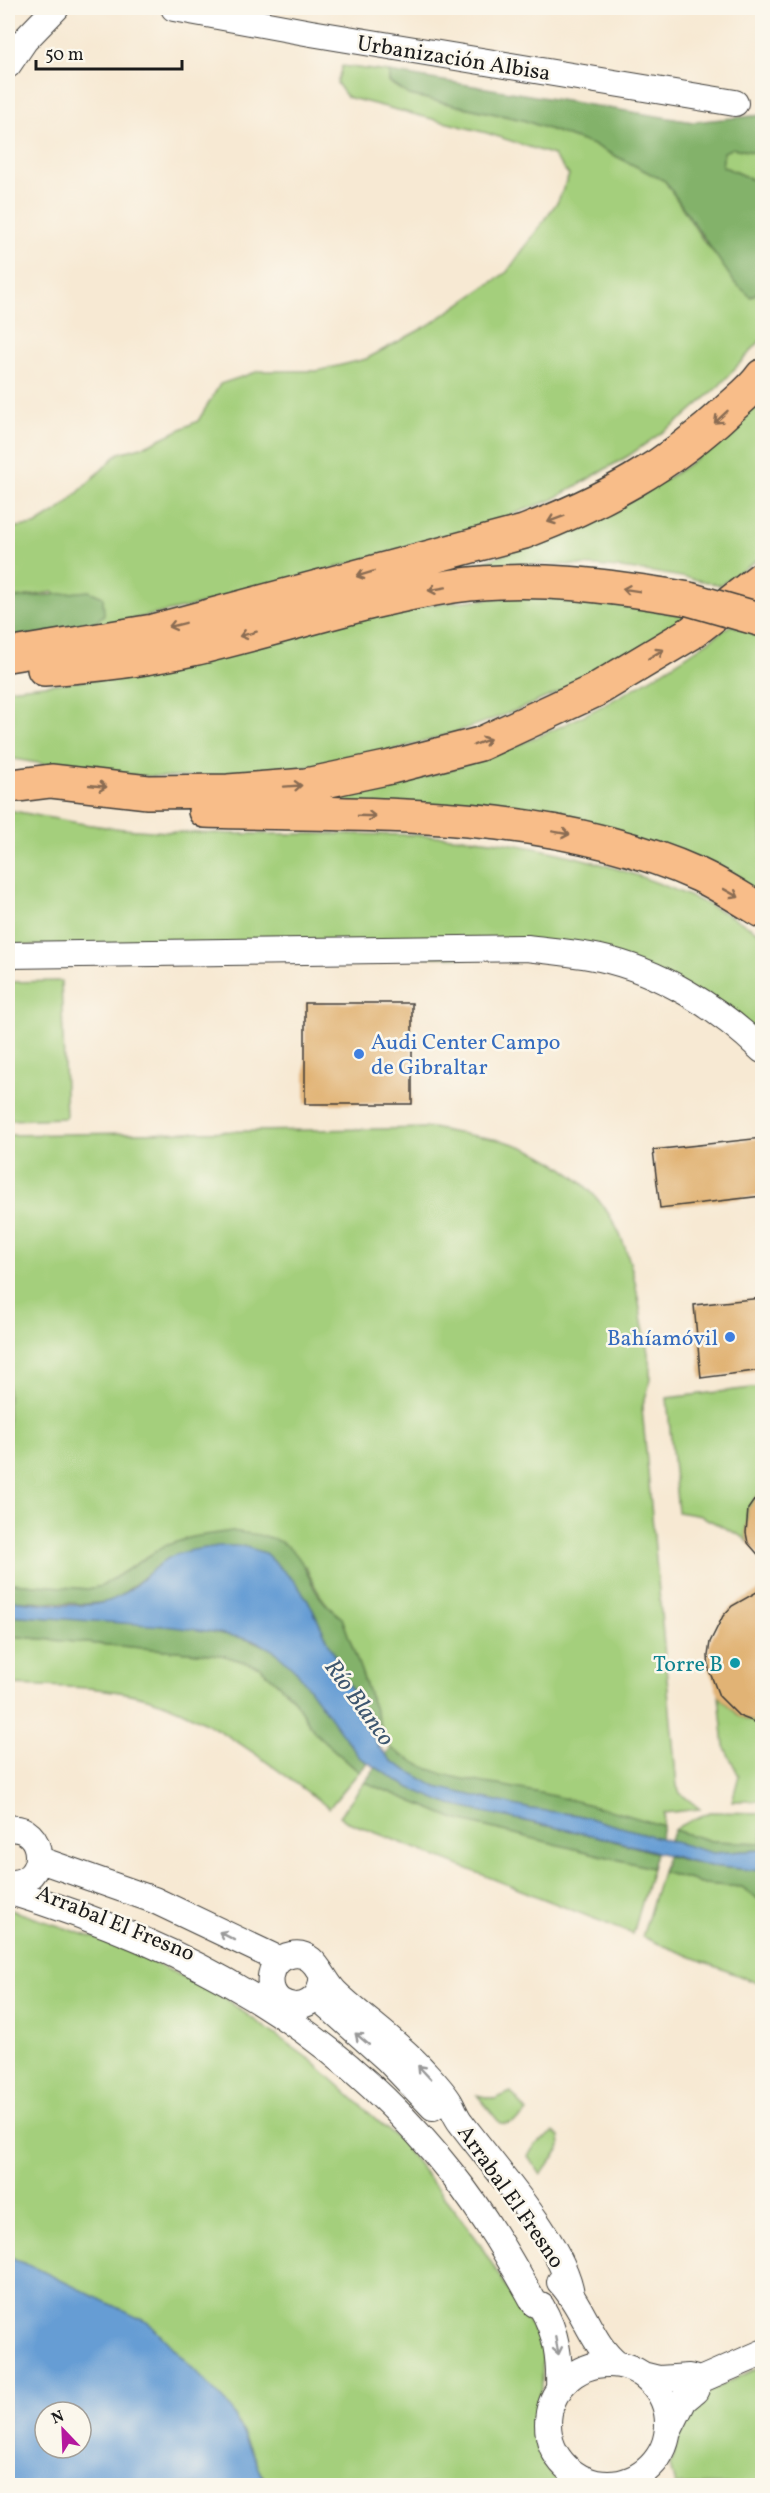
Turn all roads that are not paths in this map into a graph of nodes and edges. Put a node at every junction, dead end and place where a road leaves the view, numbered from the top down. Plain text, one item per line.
1 (56, 8) edge
2 (174, 8) edge
3 (8, 65) edge
4 (735, 103) dead end
5 (762, 376) edge
6 (762, 578) edge
7 (762, 620) edge
8 (8, 655) edge
9 (8, 672) edge
10 (13, 784) edge
11 (762, 911) edge
12 (8, 955) edge
13 (762, 1050) edge
14 (8, 1829) edge
15 (38, 1856) junction
16 (13, 1885) edge
17 (280, 1960) junction
18 (313, 1992) junction
19 (274, 1995) junction
20 (542, 2306) junction
21 (762, 2353) edge
22 (618, 2365) junction
23 (643, 2375) junction
24 (700, 2380) junction
25 (559, 2390) junction
26 (668, 2434) junction
27 (657, 2459) junction
28 (600, 2485) edge
29 (660, 2486) edge

1 - 3 street
2 - 4 street, Urbanización Albisa
5 -> 8 highway
10 -> 6 highway
7 -> 9 highway, bridge
10 -> 11 highway
12 - 13 street
14 - 15 street
15 - 16 street
17 -> 15 street, Arrabal El Fresno
16 - 19 street, Arrabal El Fresno
16 - 20 street, Arrabal El Fresno
17 - 18 street, Arrabal El Fresno
17 - 19 street
18 - 19 street, Arrabal El Fresno
18 - 20 street
22 -> 18 street, Arrabal El Fresno
20 -> 25 street
21 - 24 street
22 - 23 street
22 - 25 street
23 - 24 street
23 - 26 street
24 - 26 street
25 - 28 street
26 - 27 street
27 - 28 street
27 - 29 street

